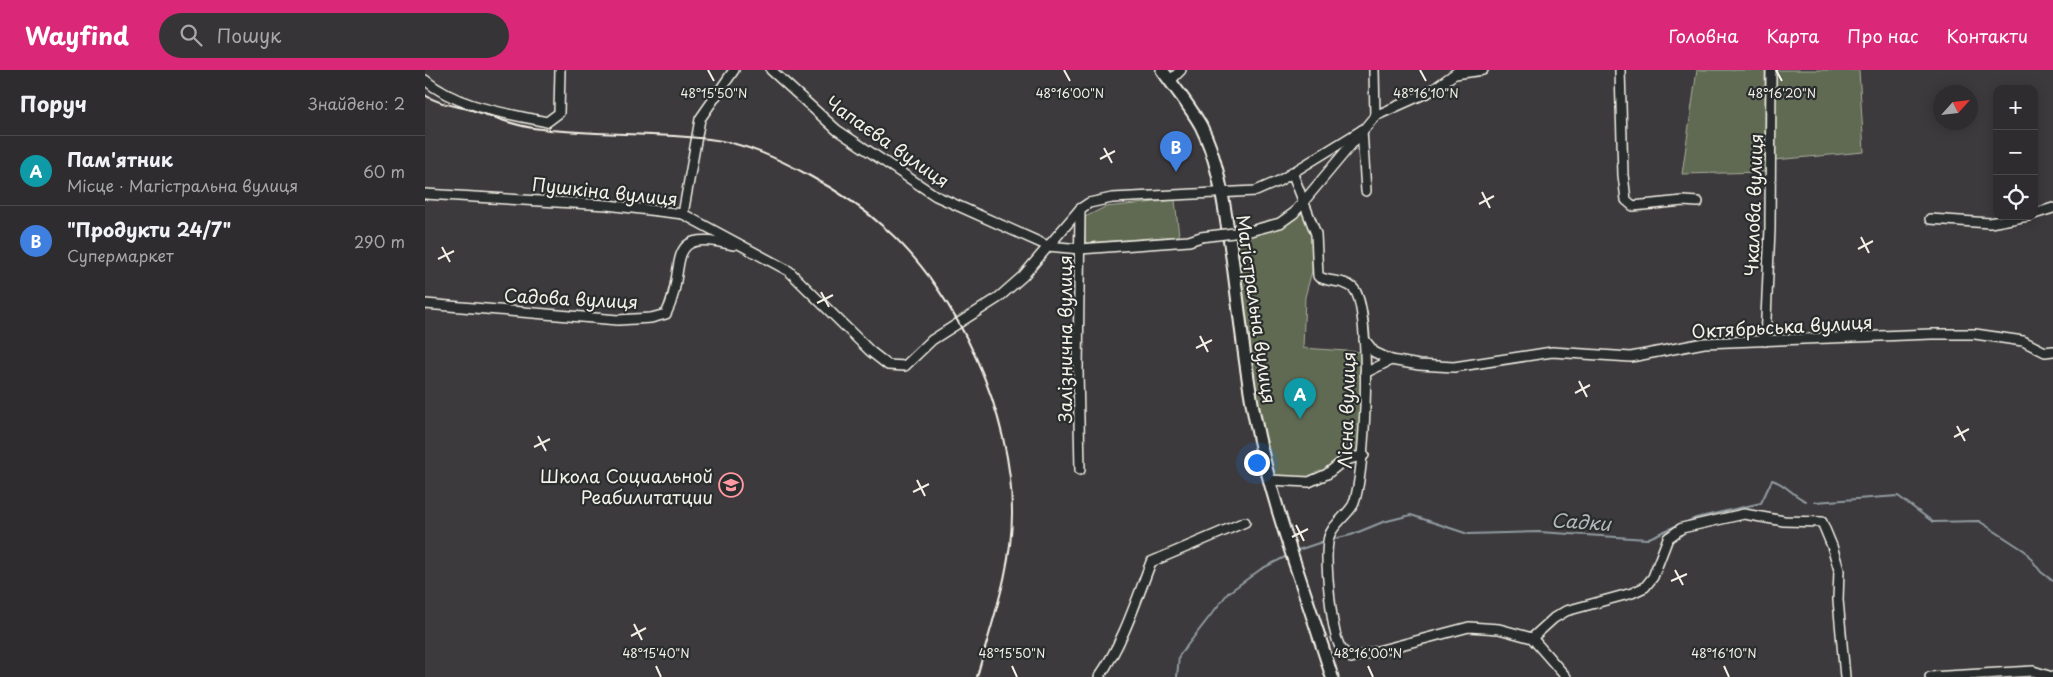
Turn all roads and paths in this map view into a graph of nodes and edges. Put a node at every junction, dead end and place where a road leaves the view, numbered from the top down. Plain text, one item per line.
1 (560, 70) edge
2 (734, 70) edge
3 (771, 70) edge
4 (1162, 70) edge
5 (1181, 70) edge
6 (1374, 70) edge
7 (1483, 70) edge
8 (1620, 70) edge
9 (1771, 70) edge
10 (1457, 72) edge
11 (425, 80) edge
12 (1170, 81) junction
13 (1375, 116) junction
14 (1362, 130) junction
15 (1292, 172) junction
16 (1366, 191) dead end
17 (425, 194) edge
18 (1222, 194) junction
19 (1304, 202) junction
20 (1698, 202) dead end
21 (2053, 208) edge
22 (1080, 209) junction
23 (2038, 213) edge
24 (683, 214) junction
25 (1930, 219) dead end
26 (2009, 220) edge
27 (1048, 246) junction
28 (749, 249) junction
29 (1080, 249) junction
30 (425, 304) edge
31 (1364, 339) junction
32 (1765, 341) junction
33 (2053, 351) edge
34 (1391, 360) junction
35 (1365, 373) junction
36 (1364, 455) junction
37 (1081, 470) dead end
38 (1269, 480) junction
39 (1245, 522) dead end
40 (1532, 638) junction
41 (1099, 677) edge
42 (1332, 677) edge
43 (1566, 677) edge
44 (1845, 677) edge
45 (1930, 677) edge
46 (2052, 677) edge

1 - 11 street
2 - 24 street
3 - 27 street, Чапаєва вулиця
4 - 12 main road, Магістральна вулиця
5 - 12 street
6 - 13 street
7 - 10 street
8 - 20 street
9 - 32 street, Чкалова вулиця
10 - 13 street
12 - 18 main road, Магістральна вулиця
13 - 14 street
14 - 15 street
14 - 16 street
14 - 19 street, Чапаєва вулиця
15 - 18 street
15 - 19 street
17 - 24 street, Пушкіна вулиця
18 - 22 street
18 - 38 main road, Магістральна вулиця
19 - 29 street, Чапаєва вулиця, bridge
19 - 31 street, Лісна вулиця
21 - 23 street
22 - 27 street, Пушкіна вулиця
22 - 29 street, Залізнична вулиця
24 - 28 street, Пушкіна вулиця
25 - 26 street
27 - 28 street, Пушкіна вулиця
27 - 29 street, Чапаєва вулиця
28 - 30 street, Садова вулиця
29 - 37 street, Залізнична вулиця
31 - 34 street
31 - 35 street, Лісна вулиця
32 - 33 street, Октябрьська вулиця
32 - 34 street, Октябрьська вулиця
34 - 35 street
35 - 36 street, Лісна вулиця
36 - 38 street
36 - 40 street, Лісна вулиця
38 - 42 main road, Магістральна вулиця
39 - 41 street
40 - 43 street
40 - 44 street
45 - 46 street

